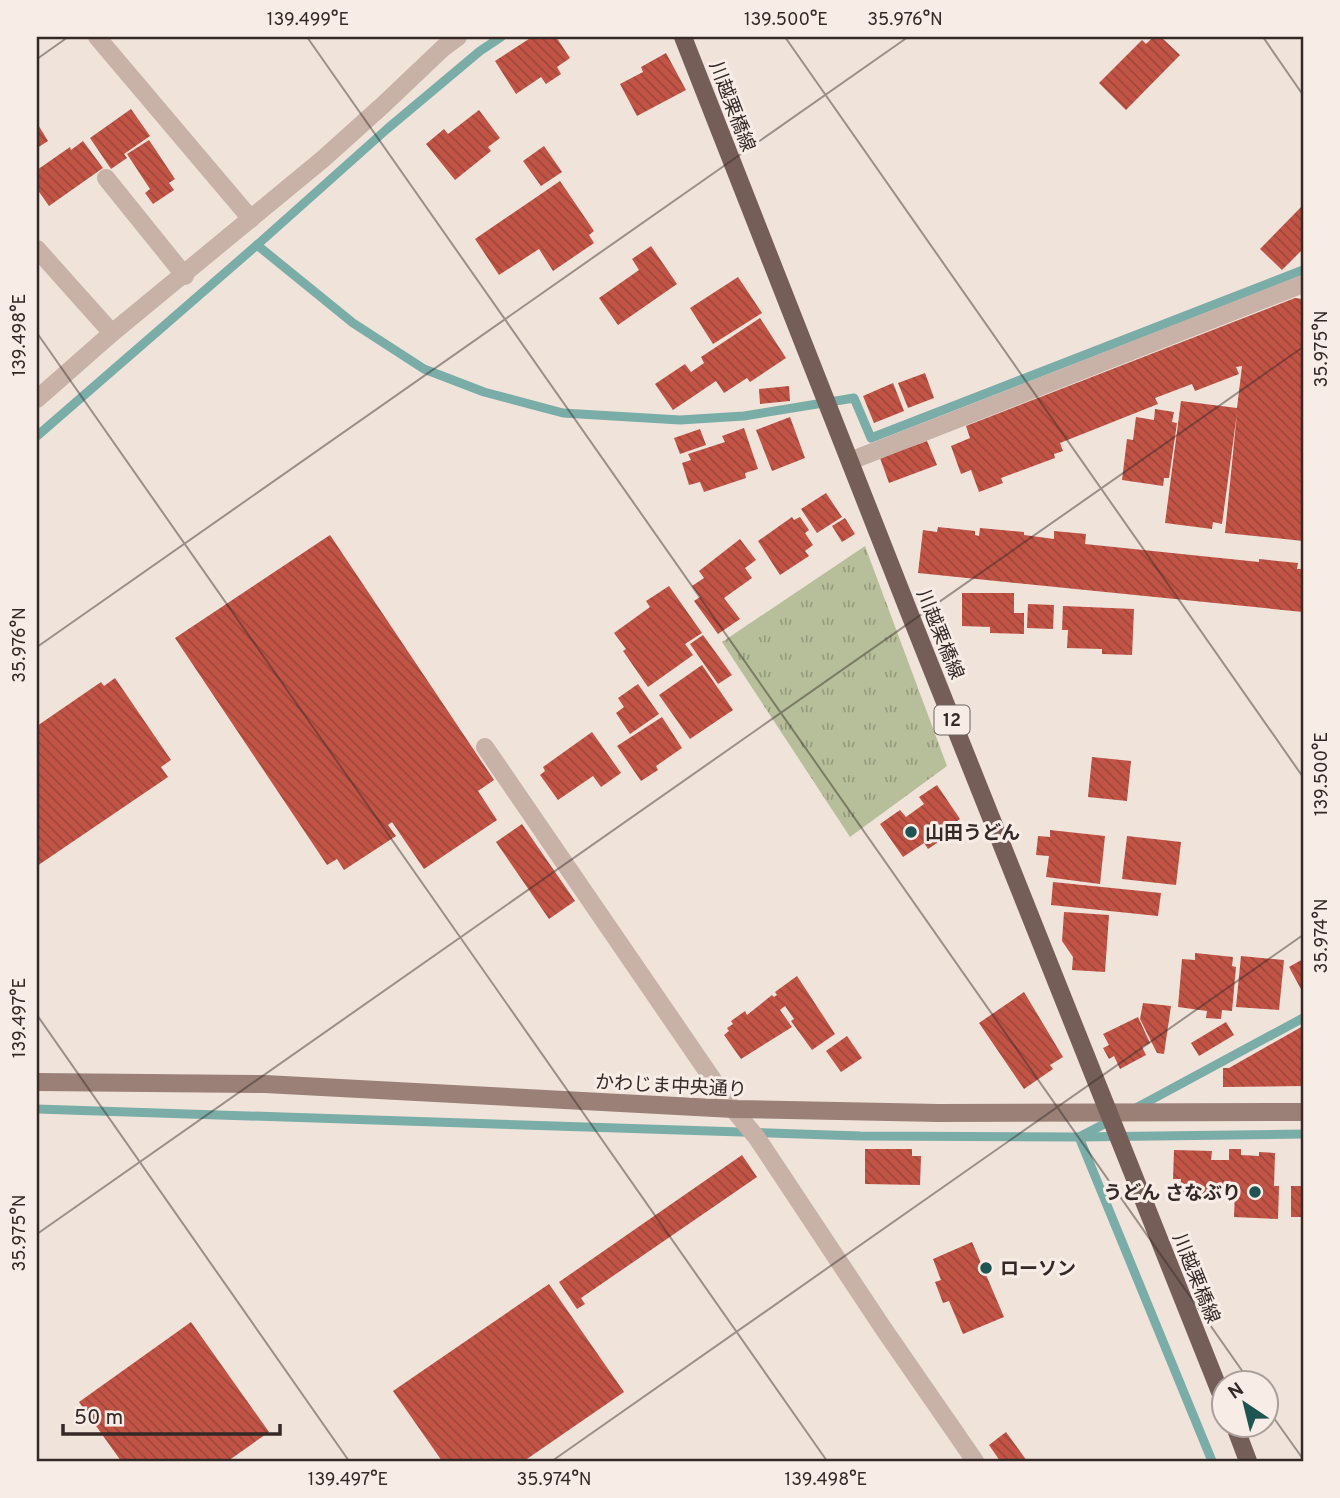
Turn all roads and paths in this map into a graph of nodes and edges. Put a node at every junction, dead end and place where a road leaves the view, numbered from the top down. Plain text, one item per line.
1 (97, 37) edge
2 (458, 37) edge
3 (683, 37) edge
4 (106, 178) dead end
5 (251, 219) junction
6 (37, 249) edge
7 (184, 276) junction
8 (1303, 284) edge
9 (112, 333) junction
10 (37, 399) edge
11 (850, 461) junction
12 (485, 747) dead end
13 (37, 1082) edge
14 (733, 1109) junction
15 (1303, 1112) edge
16 (1109, 1113) junction
17 (1210, 1368) edge
18 (1239, 1438) edge
19 (975, 1461) edge
20 (1248, 1461) edge

1 - 5 street
2 - 5 street
3 - 11 main road, 川越栗橋線 / 12
4 - 7 street
5 - 7 street
6 - 9 street
7 - 9 street
8 - 11 street
9 - 10 street
11 - 16 main road, 川越栗橋線 / 12
12 - 14 street
13 - 14 street, かわじま中央通り
14 - 16 street, かわじま中央通り
14 - 19 street
15 - 16 street, かわじま中央通り
16 - 17 main road, 川越栗橋線 / 12
18 - 20 main road

